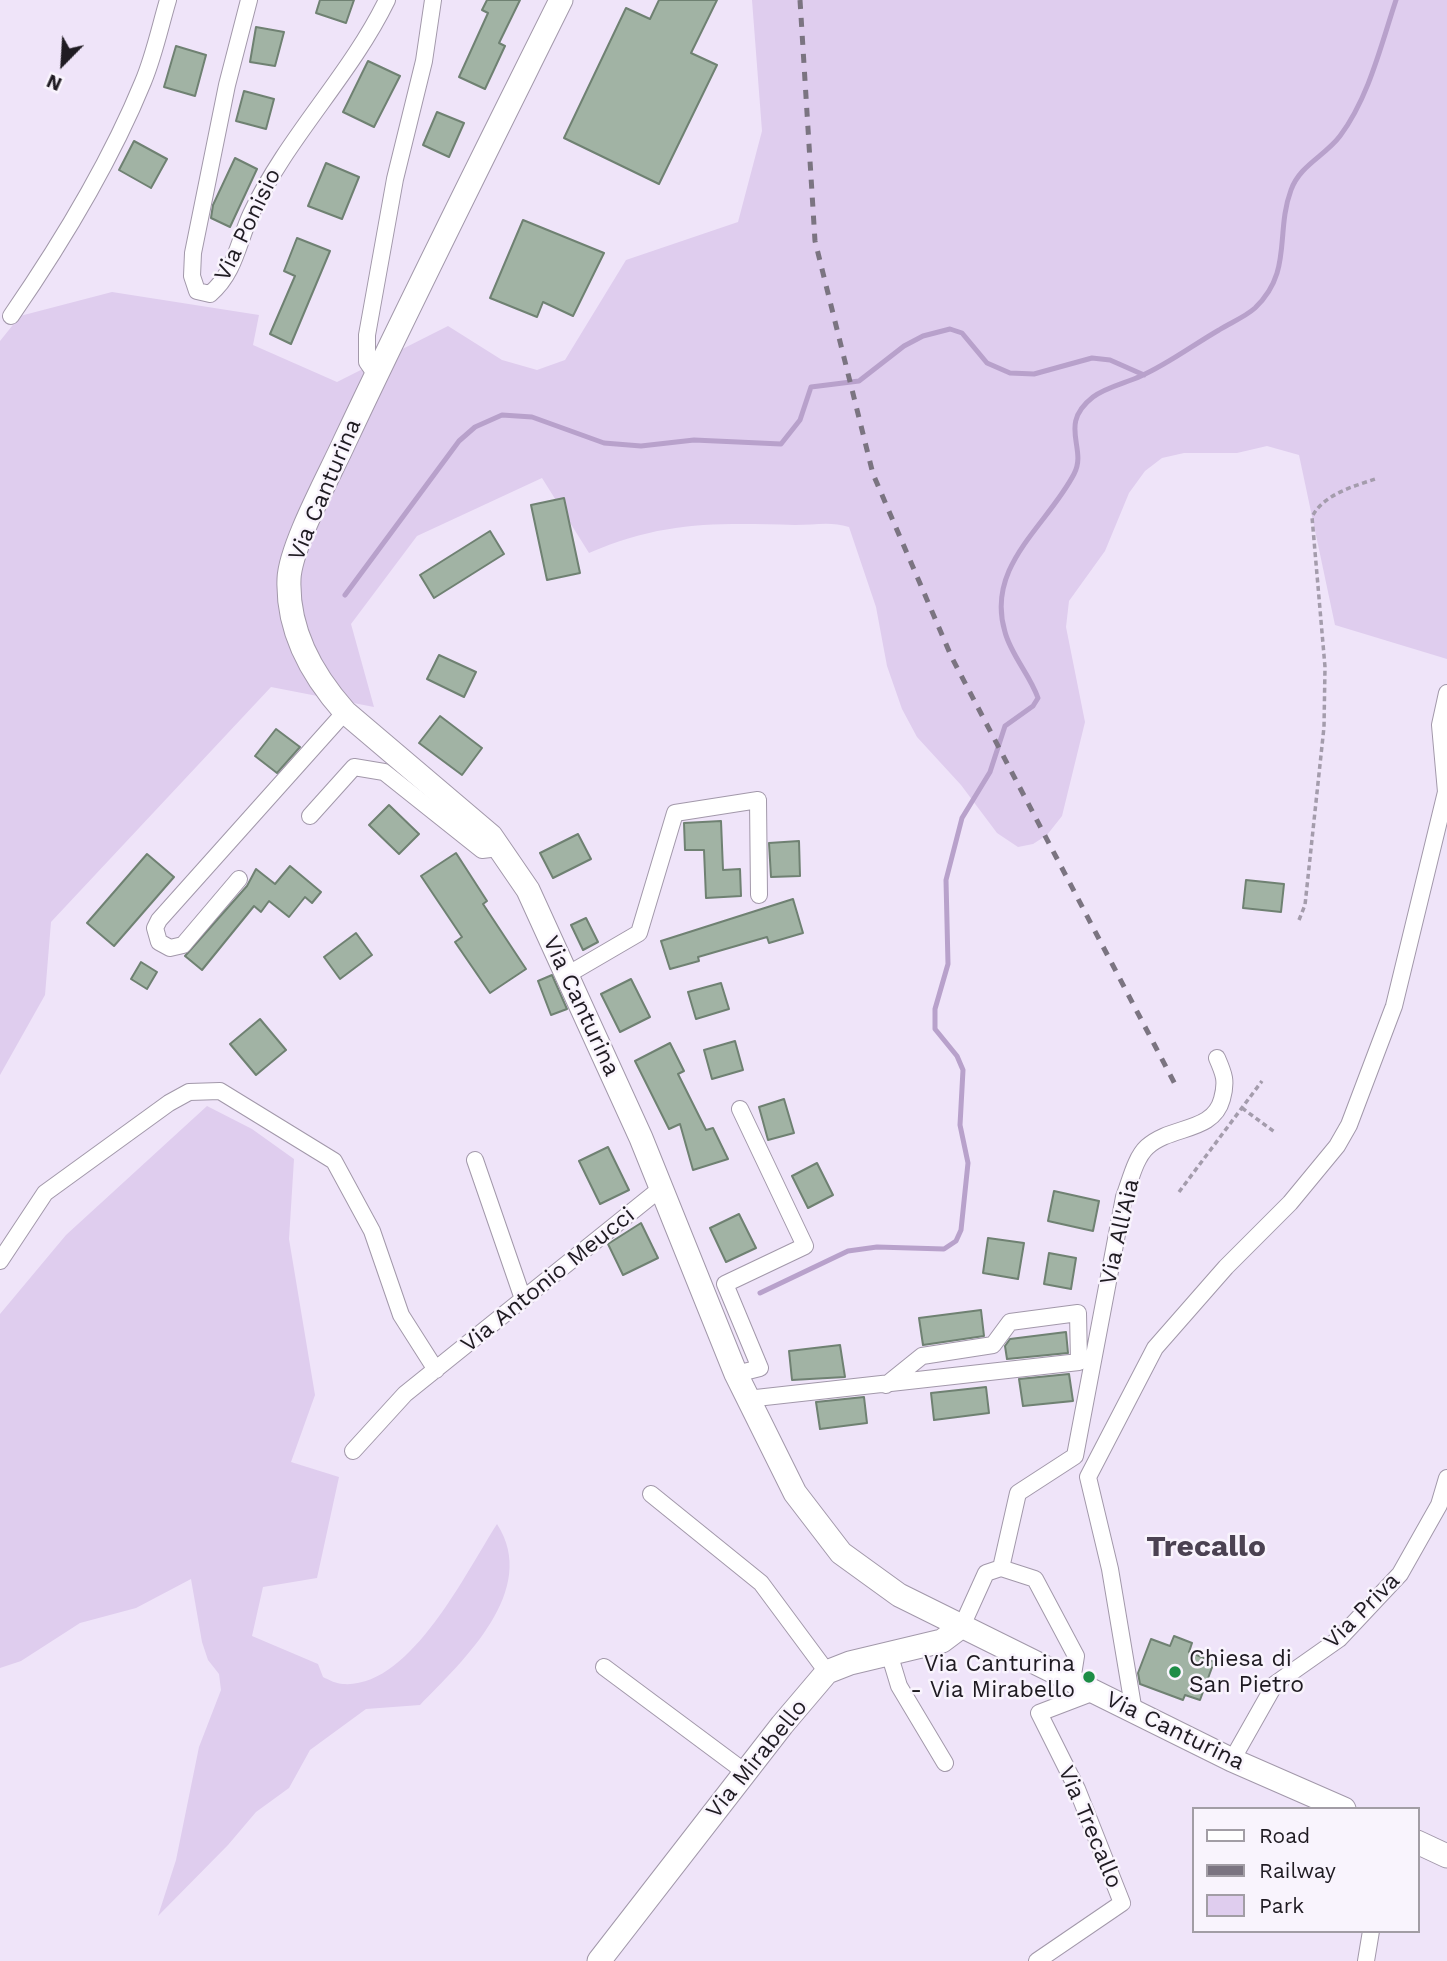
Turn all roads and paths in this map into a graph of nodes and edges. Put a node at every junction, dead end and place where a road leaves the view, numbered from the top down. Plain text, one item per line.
1 (168, 0) edge
2 (249, 0) edge
3 (387, 0) edge
4 (433, 0) edge
5 (561, 0) edge
6 (11, 316) dead end
7 (376, 374) junction
8 (1378, 478) dead end
9 (1447, 693) edge
10 (345, 712) junction
11 (310, 816) dead end
12 (499, 848) junction
13 (239, 879) dead end
14 (759, 895) dead end
15 (1299, 919) dead end
16 (567, 975) junction
17 (1217, 1058) dead end
18 (1262, 1081) dead end
19 (1242, 1108) junction
20 (740, 1110) dead end
21 (1276, 1133) dead end
22 (475, 1160) dead end
23 (660, 1189) junction
24 (1179, 1192) dead end
25 (0, 1261) edge
26 (523, 1299) junction
27 (436, 1370) junction
28 (736, 1374) junction
29 (886, 1385) junction
30 (747, 1399) junction
31 (353, 1451) dead end
32 (1447, 1478) edge
33 (651, 1494) dead end
34 (1001, 1568) junction
35 (962, 1626) junction
36 (889, 1653) junction
37 (604, 1667) dead end
38 (827, 1672) junction
39 (1072, 1681) junction
40 (1094, 1692) junction
41 (1134, 1712) junction
42 (1232, 1760) junction
43 (945, 1763) dead end
44 (745, 1772) junction
45 (1339, 1807) edge
46 (1419, 1843) edge
47 (1447, 1856) edge
48 (1371, 1933) edge
49 (598, 1961) edge
50 (1037, 1961) edge
51 (1366, 1961) edge

1 - 6 street
2 - 3 street, Via Ponisio
4 - 7 street
5 - 7 main road, Via Canturina
7 - 10 main road, Via Canturina
8 - 15 path
9 - 41 street
10 - 12 main road, Via Canturina
10 - 13 street
11 - 12 street
12 - 16 main road, Via Canturina
14 - 16 street
16 - 23 main road, Via Canturina
17 - 34 street, Via All'Aia
18 - 19 path
19 - 21 path
19 - 24 path
20 - 28 street
22 - 26 street
23 - 26 street, Via Antonio Meucci
23 - 28 main road, Via Canturina
25 - 27 street
26 - 27 street, Via Antonio Meucci
27 - 31 street, Via Antonio Meucci
28 - 30 main road, Via Canturina
29 - 29 street
29 - 30 street
30 - 35 main road, Via Canturina
32 - 42 street, Via Priva
33 - 38 street
34 - 35 street
34 - 39 street
35 - 36 main road
35 - 39 main road, Via Canturina
36 - 38 main road
36 - 43 street
37 - 44 street
38 - 44 main road, Via Mirabello
39 - 40 main road, Via Canturina
40 - 41 main road, Via Canturina
40 - 50 street, Via Trecallo
41 - 42 main road, Via Canturina
42 - 45 main road, Via Canturina
44 - 49 main road, Via Mirabello
46 - 47 main road
48 - 51 street

